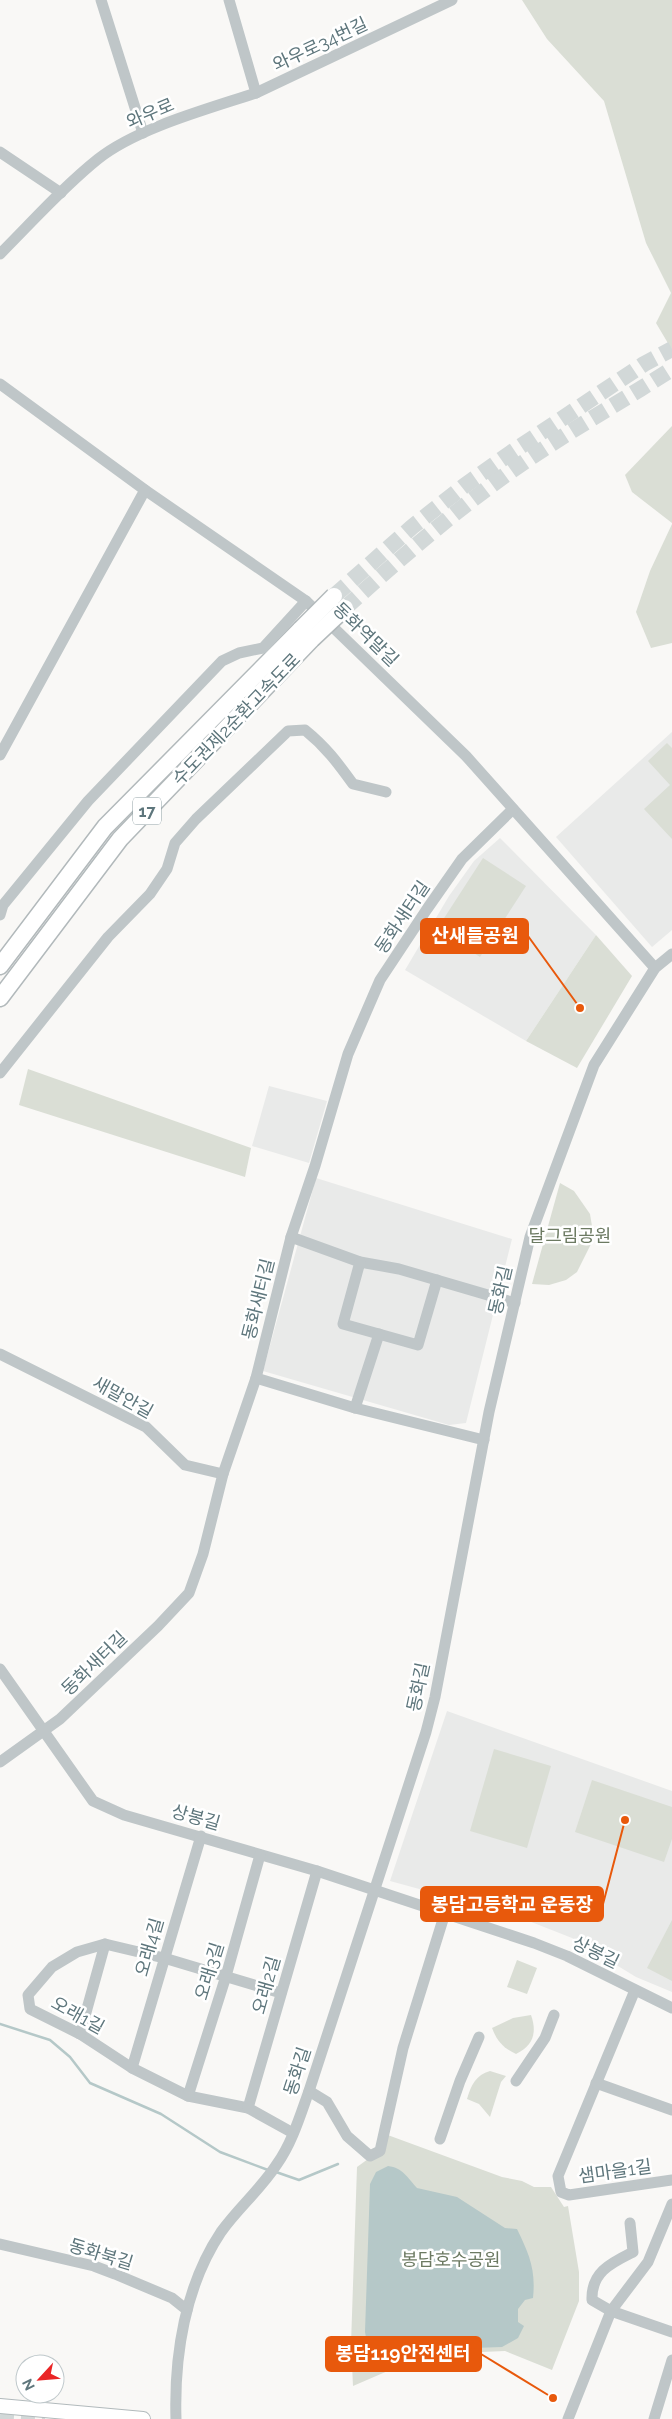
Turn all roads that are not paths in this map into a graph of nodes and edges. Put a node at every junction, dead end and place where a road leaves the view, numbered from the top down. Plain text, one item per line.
1 (101, 0) edge
2 (229, 0) edge
3 (452, 0) edge
4 (256, 94) junction
5 (143, 133) junction
6 (0, 152) edge
7 (61, 193) junction
8 (0, 254) edge
9 (0, 384) edge
10 (145, 490) junction
11 (306, 600) junction
12 (340, 602) tunnel mouth
13 (306, 634) junction
14 (0, 754) edge
15 (386, 792) dead end
16 (513, 810) junction
17 (0, 915) edge
18 (672, 954) edge
19 (0, 966) edge
20 (655, 968) junction
21 (0, 998) edge
22 (0, 1073) edge
23 (291, 1237) junction
24 (360, 1262) junction
25 (437, 1280) junction
26 (515, 1303) junction
27 (379, 1334) junction
28 (0, 1354) edge
29 (256, 1378) junction
30 (355, 1408) junction
31 (484, 1440) junction
32 (222, 1474) junction
33 (0, 1669) edge
34 (45, 1731) junction
35 (0, 1762) edge
36 (200, 1836) junction
37 (260, 1854) junction
38 (317, 1871) junction
39 (374, 1889) junction
40 (445, 1913) junction
41 (105, 1944) junction
42 (164, 1958) junction
43 (226, 1976) junction
44 (635, 1990) junction
45 (282, 1993) junction
46 (672, 2008) edge
47 (554, 2015) dead end
48 (80, 2034) junction
49 (479, 2037) dead end
50 (132, 2068) junction
51 (516, 2081) dead end
52 (596, 2083) junction
53 (309, 2091) junction
54 (188, 2096) junction
55 (248, 2108) junction
56 (672, 2110) edge
57 (293, 2133) junction
58 (440, 2138) dead end
59 (672, 2180) edge
60 (672, 2204) edge
61 (630, 2223) dead end
62 (0, 2244) edge
63 (187, 2310) junction
64 (611, 2311) junction
65 (672, 2332) edge
66 (672, 2360) edge
67 (0, 2406) edge
68 (34, 2414) edge
69 (129, 2418) edge
70 (142, 2419) edge
71 (176, 2419) edge
72 (568, 2419) edge
73 (654, 2419) edge

1 - 5 street
2 - 4 street
3 - 4 street, 와우로34번길
4 - 5 street, 와우로
5 - 7 street, 와우로
6 - 7 street
7 - 8 street, 와우로
9 - 10 street, 동화역말길
10 - 11 street, 동화역말길
10 - 14 street
11 - 16 street, 동화역말길
11 - 17 street
12 - 13 highway, 수도권제2순환고속도로 / 17, bridge
13 - 19 highway, 수도권제2순환고속도로 / 17
13 - 21 highway, 수도권제2순환고속도로 / 17
15 - 22 street
16 - 20 street, 동화역말길
16 - 23 street, 동화새터길
18 - 20 street, 동화길
20 - 26 street, 동화길
23 - 24 street
23 - 29 street, 동화새터길
24 - 25 street
24 - 27 street
25 - 26 street
25 - 27 street
26 - 31 street, 동화길
27 - 30 street
28 - 32 street, 새말안길
29 - 30 street
29 - 32 street, 동화새터길
30 - 31 street
31 - 39 street, 동화길
32 - 34 street, 동화새터길
33 - 34 street, 상봉길
34 - 35 street, 동화새터길
34 - 36 street, 상봉길
36 - 37 street, 상봉길
36 - 42 street, 오래4길
37 - 38 street, 상봉길
37 - 43 street, 오래3길
38 - 39 street, 상봉길
38 - 45 street, 오래2길
39 - 40 street, 상봉길
39 - 53 street, 동화길
40 - 44 street, 상봉길
40 - 53 street
41 - 42 street, 오래1길
41 - 48 street
41 - 48 street, 오래1길
42 - 43 street, 오래1길
42 - 50 street, 오래4길
43 - 45 street, 오래1길
43 - 54 street, 오래3길
44 - 46 street, 상봉길
44 - 52 street, 샘마을1길
45 - 55 street, 오래2길
47 - 51 street
48 - 50 street, 오래1길
49 - 58 street
50 - 54 street, 오래1길
52 - 56 street
52 - 59 street, 샘마을1길
53 - 57 street, 동화길
54 - 55 street, 오래1길
55 - 57 street, 오래1길
57 - 63 street, 동화길
60 - 64 street
61 - 64 street
62 - 63 street, 동화북길
63 - 71 street, 동화길
64 - 65 street
64 - 72 street
66 - 73 street
67 - 68 main road
68 - 69 main road
69 - 70 main road

